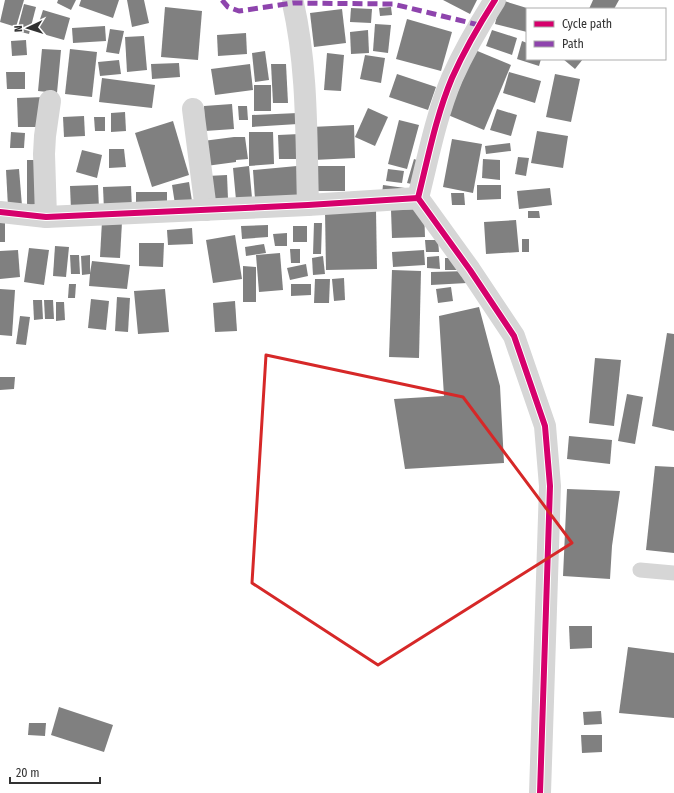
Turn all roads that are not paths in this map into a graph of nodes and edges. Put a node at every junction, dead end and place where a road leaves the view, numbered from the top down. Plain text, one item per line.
1 (495, 0) edge
2 (293, 2) dead end
3 (50, 101) dead end
4 (193, 109) dead end
5 (418, 198) junction
6 (308, 205) junction
7 (206, 210) junction
8 (0, 212) edge
9 (46, 217) junction
10 (640, 570) dead end
11 (674, 573) edge
12 (540, 793) edge

1 - 5 street
2 - 6 street
3 - 9 street
4 - 7 street
5 - 6 street
5 - 12 street
6 - 7 street
7 - 9 street
8 - 9 street
10 - 11 lane

